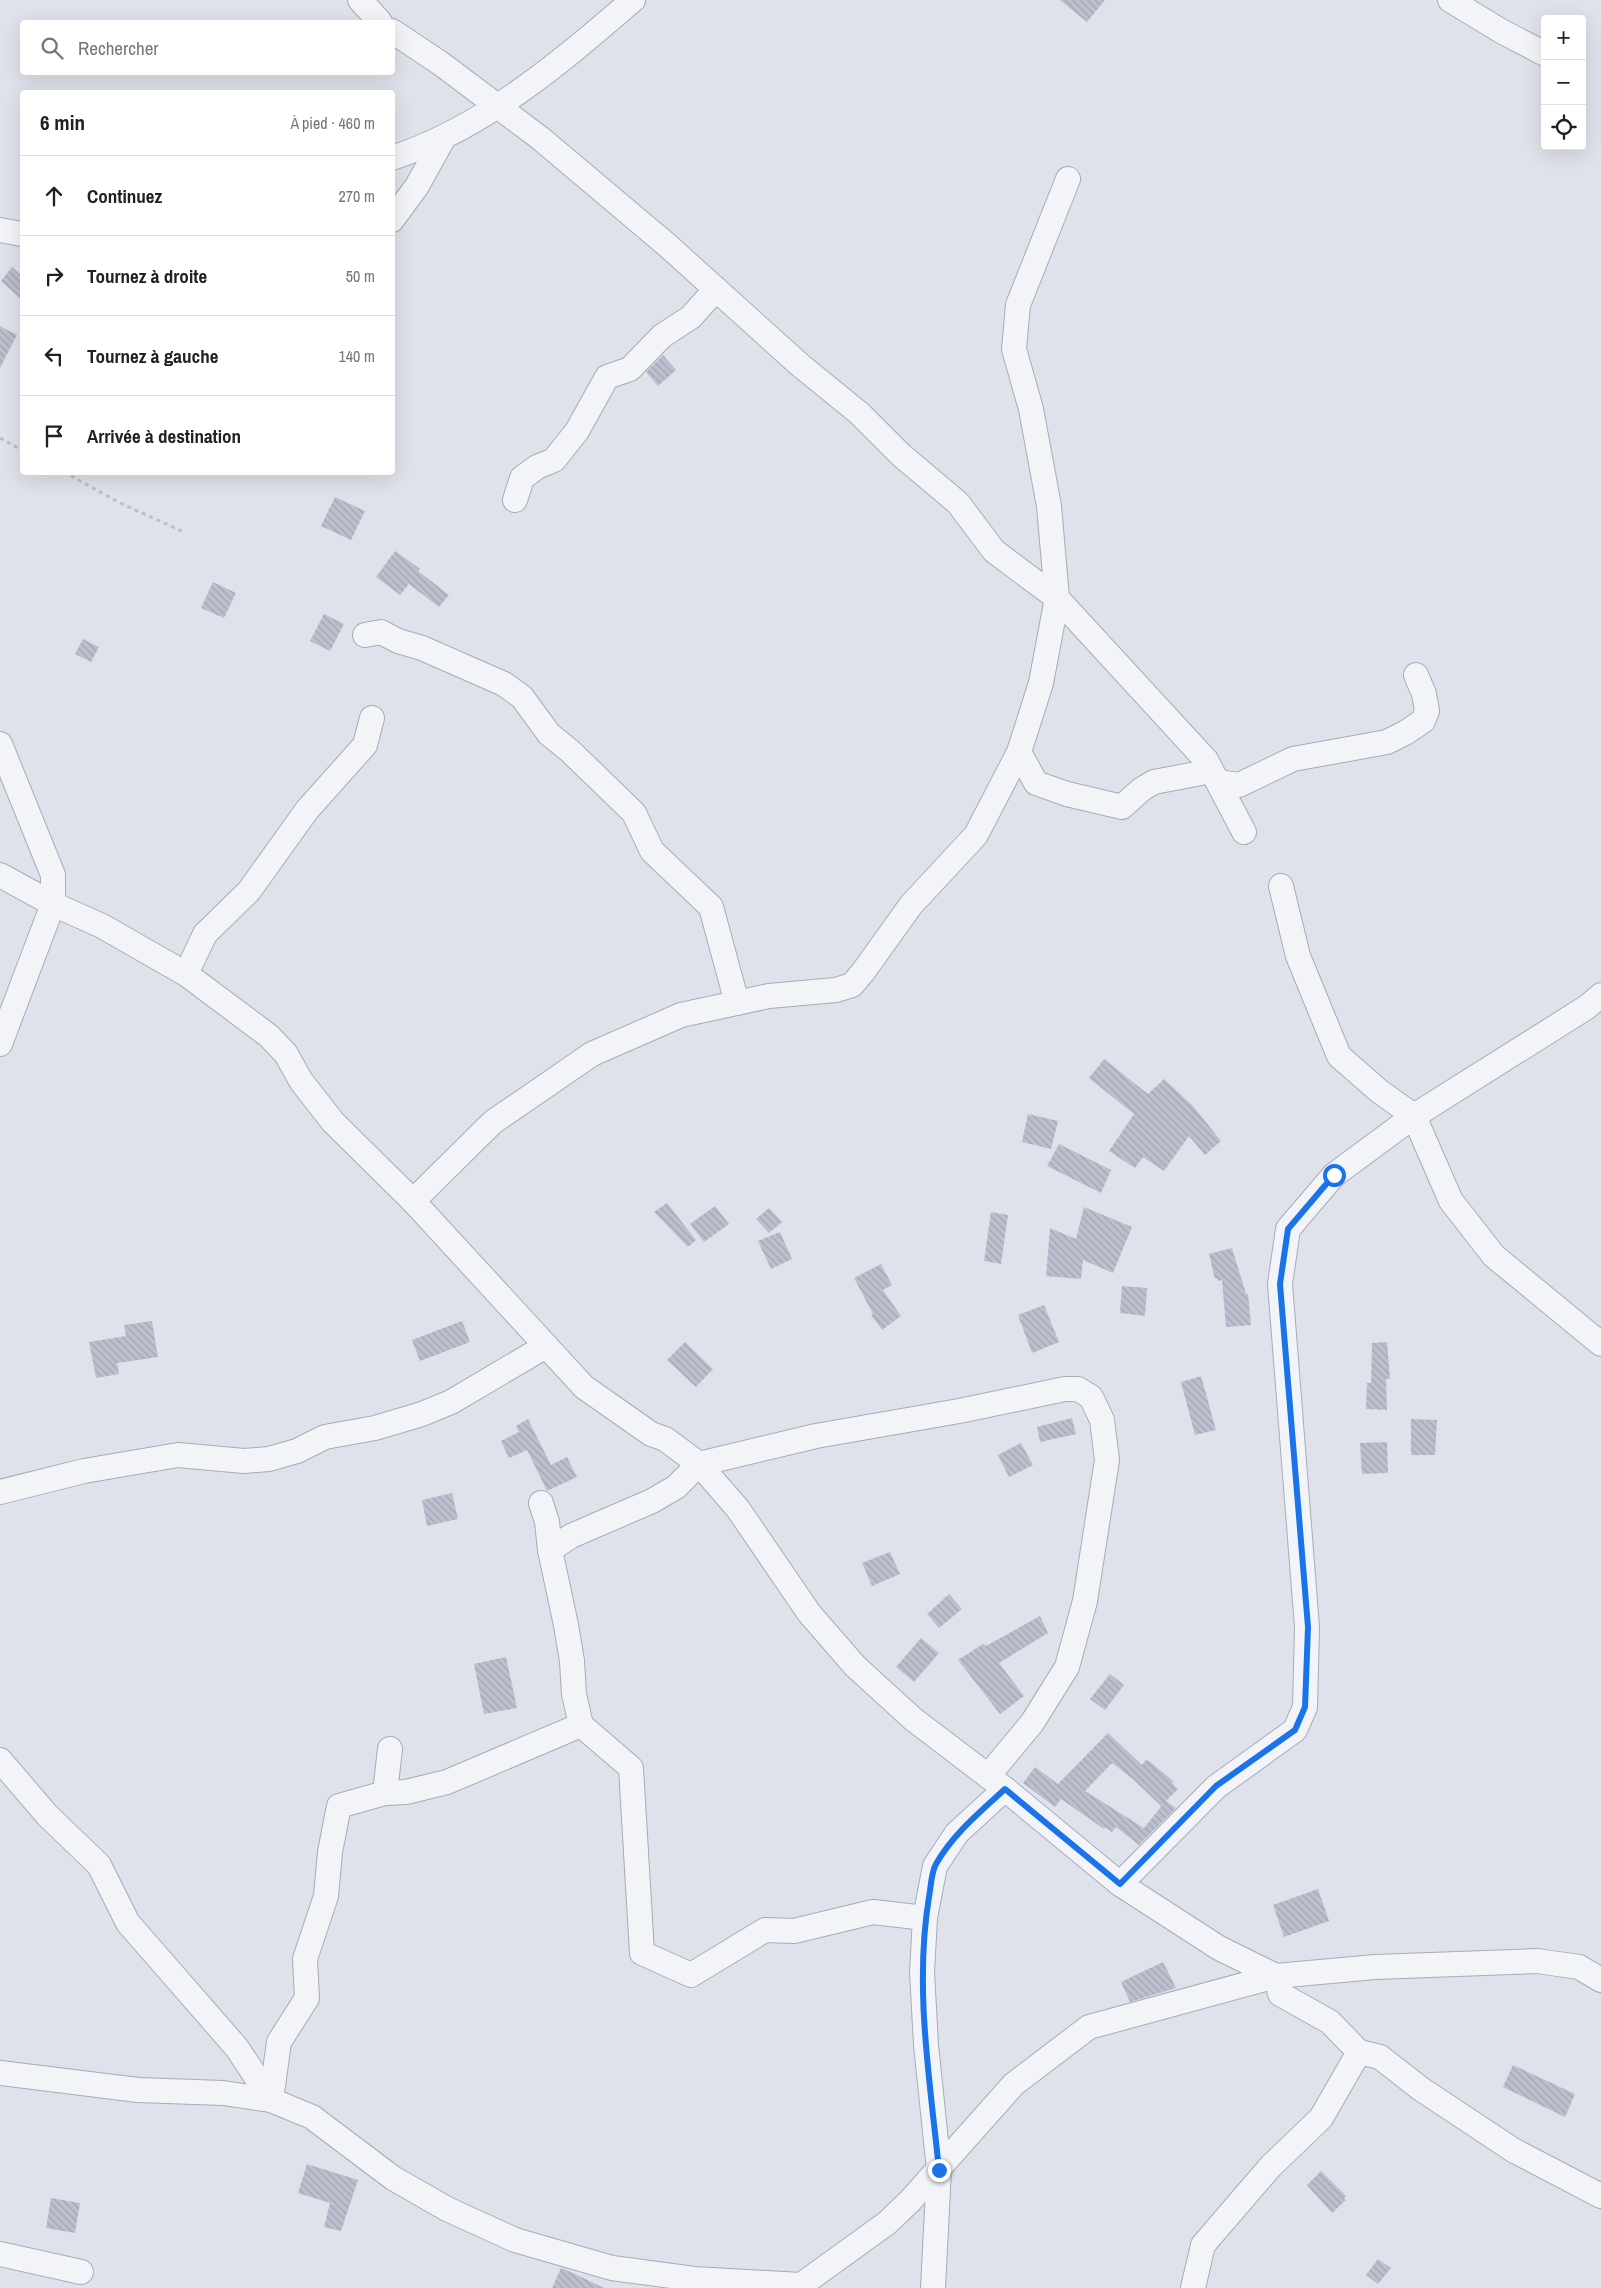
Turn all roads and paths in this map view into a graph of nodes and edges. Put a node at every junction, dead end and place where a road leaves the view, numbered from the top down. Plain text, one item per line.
1 (360, 0) edge
2 (634, 0) edge
3 (1450, 0) edge
4 (378, 20) edge
5 (395, 33) edge
6 (1541, 52) edge
7 (499, 106) junction
8 (444, 139) junction
9 (395, 157) edge
10 (1068, 179) dead end
11 (395, 216) edge
12 (0, 230) edge
13 (20, 234) edge
14 (716, 289) junction
15 (0, 438) edge
16 (20, 449) edge
17 (69, 475) edge
18 (515, 500) dead end
19 (184, 532) dead end
20 (1057, 598) junction
21 (365, 635) dead end
22 (1416, 675) dead end
23 (372, 718) dead end
24 (0, 744) edge
25 (1019, 752) junction
26 (1206, 760) junction
27 (1218, 782) junction
28 (1244, 832) dead end
29 (0, 875) edge
30 (1280, 886) dead end
31 (52, 904) junction
32 (186, 974) junction
33 (1601, 995) edge
34 (737, 1003) junction
35 (0, 1044) edge
36 (1414, 1116) junction
37 (413, 1201) junction
38 (1601, 1344) edge
39 (546, 1346) junction
40 (699, 1464) junction
41 (0, 1492) edge
42 (541, 1503) dead end
43 (550, 1550) junction
44 (581, 1725) junction
45 (390, 1749) dead end
46 (0, 1760) edge
47 (996, 1782) junction
48 (384, 1792) junction
49 (1120, 1884) junction
50 (926, 1918) junction
51 (1276, 1976) junction
52 (1601, 1980) edge
53 (1359, 2052) junction
54 (0, 2073) edge
55 (271, 2100) junction
56 (939, 2170) junction
57 (1601, 2196) edge
58 (0, 2254) edge
59 (575, 2257) junction
60 (81, 2272) dead end
61 (799, 2286) edge
62 (635, 2288) edge
63 (933, 2288) edge
64 (1193, 2288) edge

1 - 4 street
2 - 7 street
3 - 6 street
5 - 7 street
7 - 8 street
7 - 14 street
8 - 9 street
8 - 11 street
10 - 20 street
12 - 13 street
14 - 18 street
14 - 20 street
15 - 16 path
17 - 19 path
20 - 25 street
20 - 26 street
21 - 34 street
22 - 27 street
23 - 32 street
24 - 31 street
25 - 26 street
25 - 34 street
26 - 27 street
27 - 28 street
29 - 31 street
30 - 36 street
31 - 32 street
31 - 35 street
32 - 37 street
33 - 36 street
34 - 37 street
36 - 38 street
36 - 49 street
37 - 39 street
39 - 40 street
39 - 41 street
40 - 43 street
40 - 47 street
40 - 47 street
42 - 43 street
43 - 44 street
44 - 48 street
44 - 50 street
45 - 48 street
46 - 55 street
47 - 49 street
47 - 50 street
48 - 55 street
49 - 51 street
50 - 56 street
51 - 52 street
51 - 53 street
51 - 56 street
53 - 57 street
53 - 64 street
54 - 55 street
55 - 59 street
56 - 61 street
56 - 63 street
58 - 60 street
59 - 61 street
59 - 62 street

